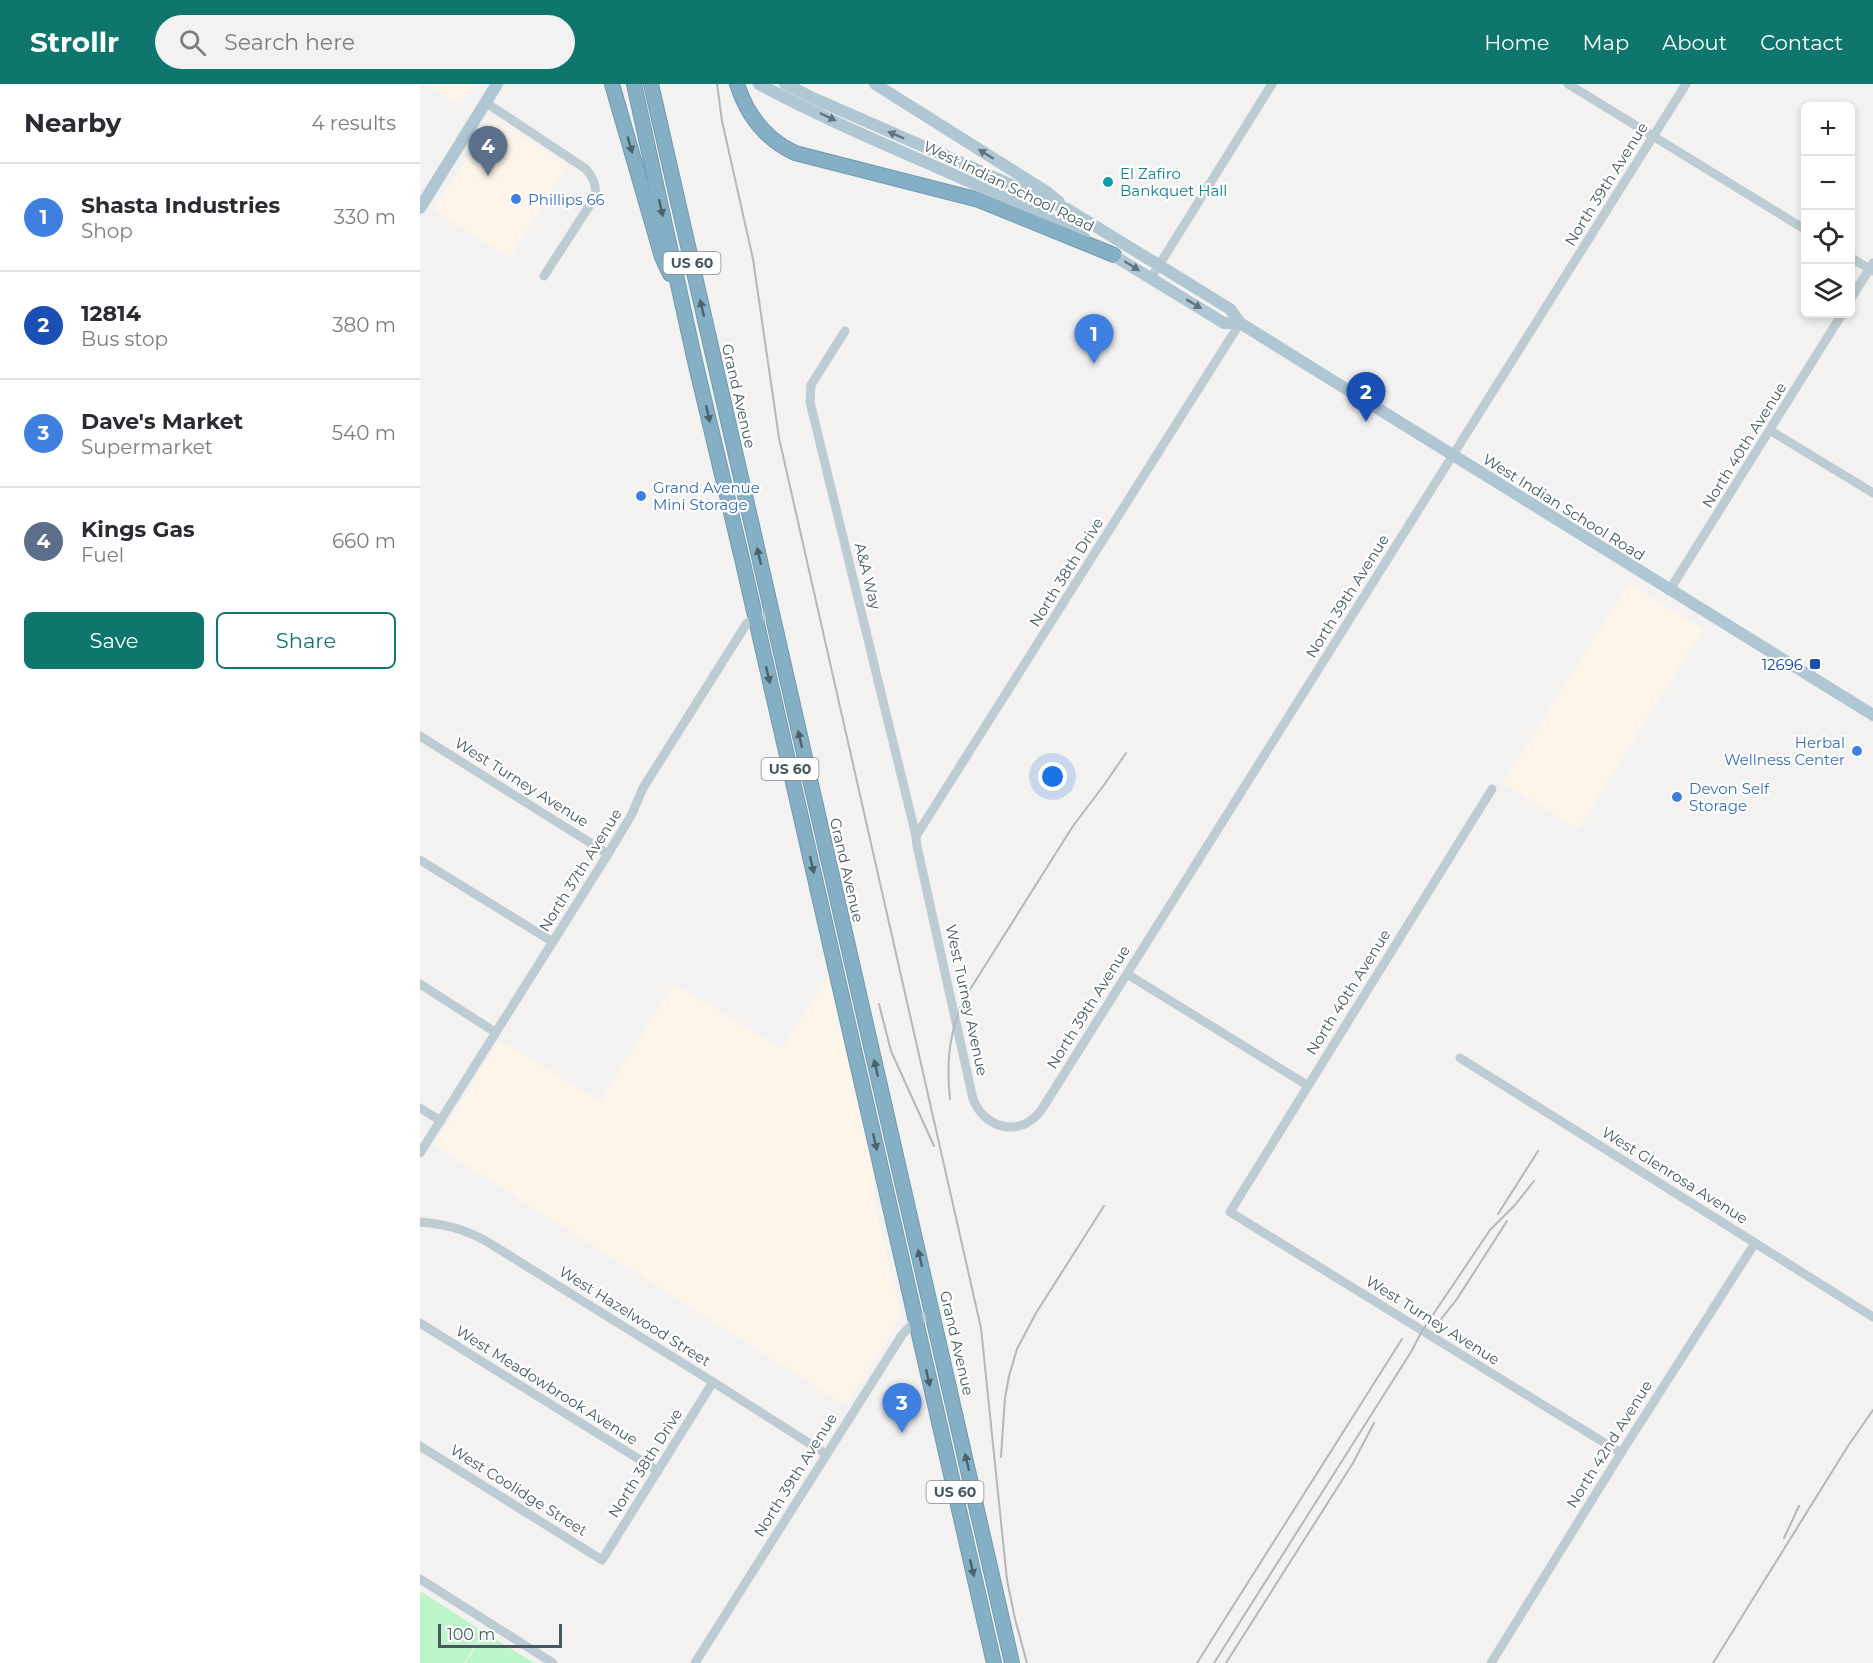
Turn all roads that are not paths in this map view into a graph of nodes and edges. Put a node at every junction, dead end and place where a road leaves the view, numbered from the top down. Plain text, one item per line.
1 (497, 84) edge
2 (634, 84) edge
3 (651, 84) edge
4 (737, 84) edge
5 (759, 84) edge
6 (875, 84) edge
7 (1272, 84) edge
8 (1568, 84) edge
9 (1686, 84) edge
10 (613, 86) edge
11 (780, 88) edge
12 (485, 102) junction
13 (661, 127) junction
14 (644, 131) junction
15 (1653, 137) junction
16 (420, 208) edge
17 (1069, 210) junction
18 (1801, 227) edge
19 (1114, 255) junction
20 (1855, 260) edge
21 (1159, 265) junction
22 (1872, 268) edge
23 (544, 276) dead end
24 (1150, 278) junction
25 (1855, 294) edge
26 (682, 302) junction
27 (1840, 318) edge
28 (1240, 323) junction
29 (845, 331) dead end
30 (694, 357) junction
31 (715, 365) junction
32 (1771, 431) junction
33 (1453, 456) junction
34 (1873, 493) edge
35 (1669, 591) junction
36 (772, 614) junction
37 (754, 618) junction
38 (1873, 715) edge
39 (420, 736) edge
40 (1492, 789) dead end
41 (916, 836) junction
42 (608, 854) junction
43 (420, 860) edge
44 (553, 942) junction
45 (851, 959) junction
46 (834, 963) junction
47 (1127, 974) junction
48 (420, 984) edge
49 (495, 1032) junction
50 (1460, 1058) dead end
51 (1307, 1085) junction
52 (420, 1108) edge
53 (441, 1121) junction
54 (1032, 1122) joint
55 (420, 1153) edge
56 (1230, 1212) joint
57 (420, 1222) edge
58 (1755, 1243) junction
59 (933, 1315) junction
60 (1873, 1317) edge
61 (915, 1320) junction
62 (420, 1323) edge
63 (713, 1382) junction
64 (420, 1446) edge
65 (1621, 1453) junction
66 (826, 1454) junction
67 (658, 1471) junction
68 (602, 1560) joint
69 (420, 1579) edge
70 (553, 1663) edge
71 (695, 1663) edge
72 (994, 1663) edge
73 (1012, 1663) edge
74 (1491, 1663) edge

1 - 12 main road
2 - 14 highway, US 60
3 - 13 highway, Grand Avenue / US 60
4 - 19 highway
5 - 11 main road, West Indian School Road
17 -> 6 main road
7 - 21 street
8 - 15 street
9 - 15 street, North 39th Avenue
10 -> 26 highway
17 -> 11 main road, West Indian School Road
11 -> 19 main road, West Indian School Road
12 - 16 main road
12 - 23 street
13 - 14 highway
31 -> 13 highway, Grand Avenue / US 60
14 -> 26 highway, US 60
15 - 18 street
15 - 33 street, North 39th Avenue
17 - 21 main road, West Indian School Road
19 -> 24 main road, West Indian School Road
20 - 22 street
21 - 24 street
21 - 28 main road, West Indian School Road
22 - 25 street
24 -> 28 main road, West Indian School Road
26 - 30 highway, US 60
27 - 32 street, North 40th Avenue
28 - 33 main road, West Indian School Road
28 - 41 street, North 38th Drive
29 - 41 street, A&A Way
30 - 31 highway
30 -> 37 highway, US 60
36 -> 31 highway, Grand Avenue / US 60
32 - 34 street
32 - 35 street, North 40th Avenue
33 - 35 main road, West Indian School Road
33 - 47 street, North 39th Avenue
35 - 38 main road, West Indian School Road
36 - 37 street
45 -> 36 highway, Grand Avenue / US 60
37 - 42 street, North 37th Avenue
37 -> 46 highway, US 60
39 - 42 street, West Turney Avenue
40 - 51 street, North 40th Avenue
41 - 54 street, West Turney Avenue
42 - 44 street, North 37th Avenue
43 - 44 street
44 - 49 street, North 37th Avenue
45 - 46 highway
59 -> 45 highway, Grand Avenue / US 60
46 -> 61 highway, US 60
47 - 51 street
47 - 54 street, North 39th Avenue
48 - 49 street
49 - 53 street, North 37th Avenue
50 - 58 street, West Glenrosa Avenue
51 - 56 street, North 40th Avenue
52 - 53 street
53 - 55 street, North 37th Avenue
56 - 65 street, West Turney Avenue
57 - 63 street, West Hazelwood Street
58 - 60 street, West Glenrosa Avenue
58 - 65 street, North 42nd Avenue
59 - 61 street
73 -> 59 highway, Grand Avenue / US 60
61 - 66 street, North 39th Avenue
61 -> 72 highway, US 60
62 - 67 street, West Meadowbrook Avenue
63 - 66 street, West Hazelwood Street
63 - 67 street, North 38th Drive
64 - 68 street, West Coolidge Street
65 - 74 street, North 42nd Avenue
66 - 71 street, North 39th Avenue
67 - 68 street, North 38th Drive
69 - 70 street

